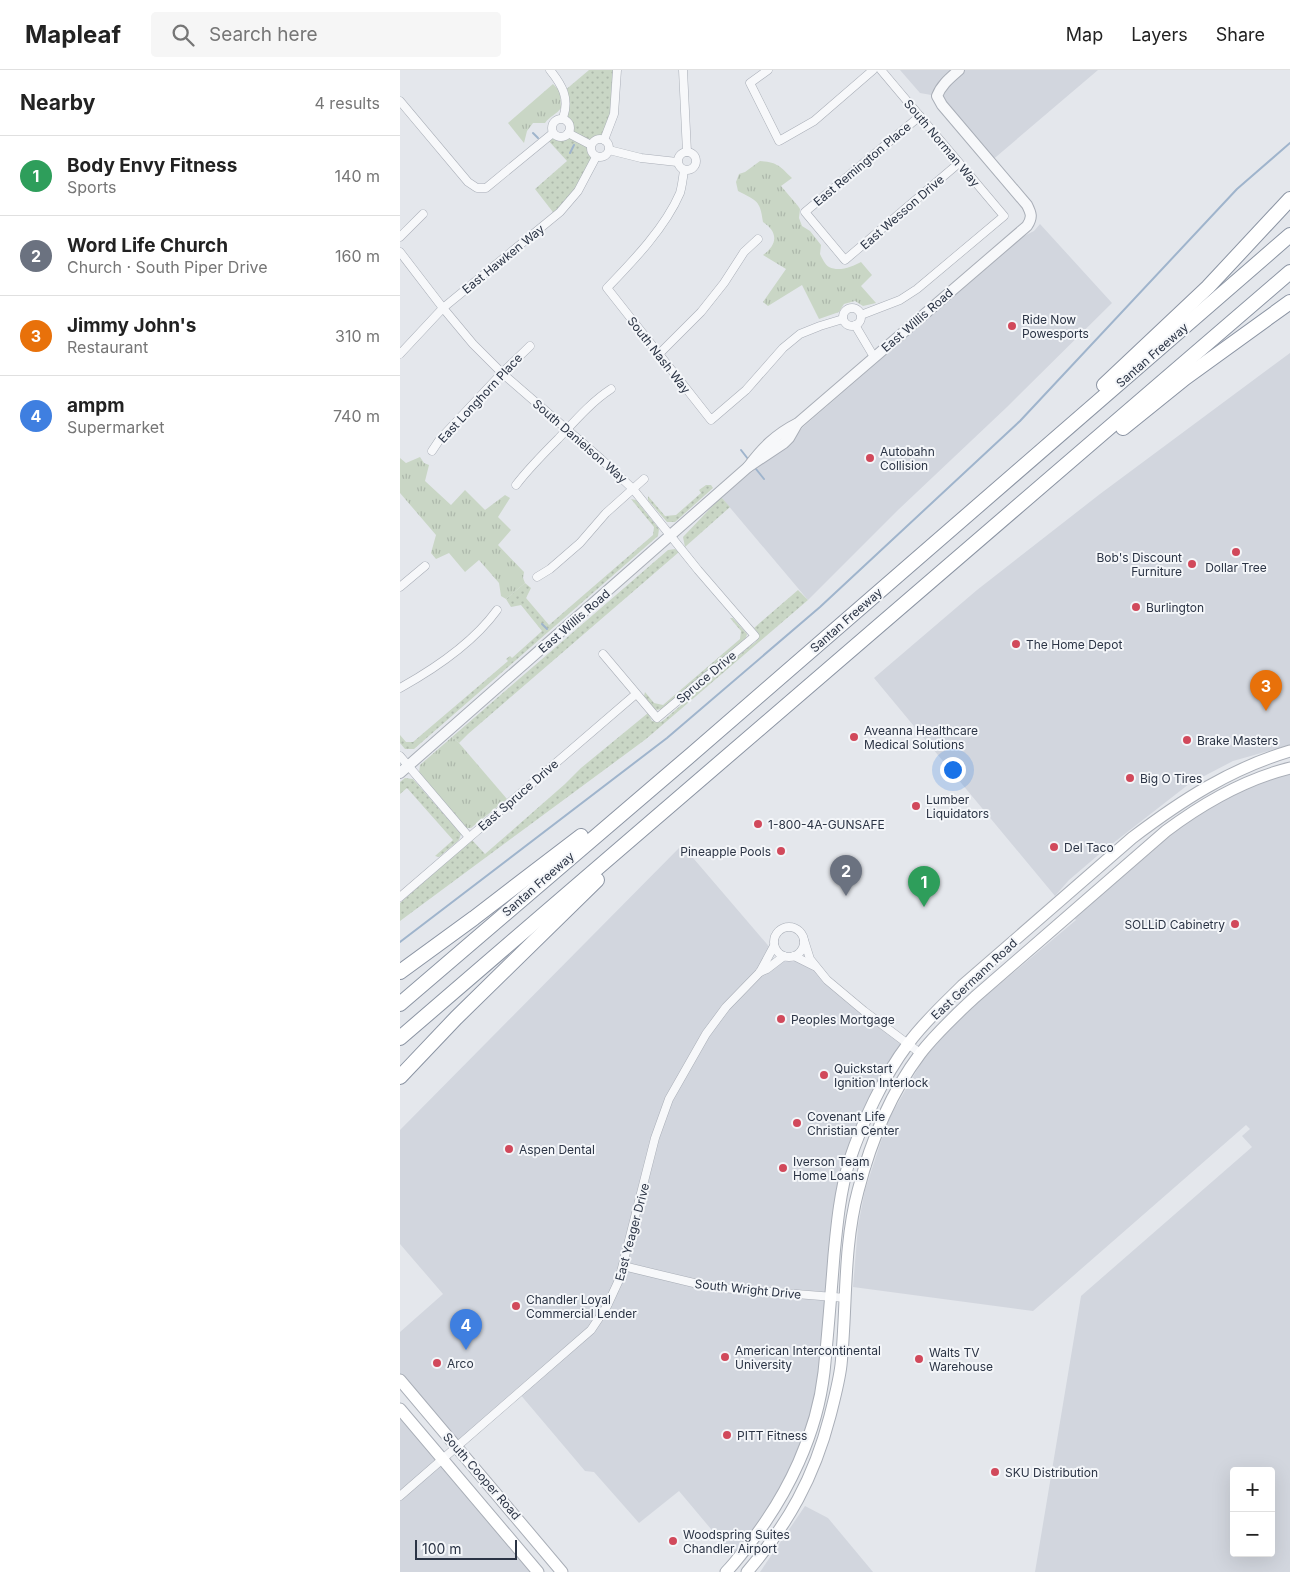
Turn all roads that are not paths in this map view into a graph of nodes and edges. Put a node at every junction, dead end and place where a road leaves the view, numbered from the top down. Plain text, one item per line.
1 (550, 70) edge
2 (617, 70) edge
3 (683, 70) edge
4 (768, 70) edge
5 (873, 70) edge
6 (881, 70) edge
7 (960, 70) edge
8 (400, 101) edge
9 (920, 116) junction
10 (563, 118) junction
11 (553, 133) junction
12 (568, 133) junction
13 (604, 140) junction
14 (591, 145) junction
15 (609, 150) junction
16 (687, 152) junction
17 (596, 157) junction
18 (678, 162) junction
19 (959, 163) junction
20 (684, 170) junction
21 (1290, 199) edge
22 (423, 214) dead end
23 (1290, 236) edge
24 (400, 237) edge
25 (758, 239) dead end
26 (400, 252) edge
27 (845, 260) joint
28 (1290, 272) edge
29 (1290, 302) edge
30 (443, 308) junction
31 (860, 315) junction
32 (843, 319) junction
33 (855, 325) junction
34 (530, 346) dead end
35 (400, 354) edge
36 (658, 355) junction
37 (874, 357) junction
38 (502, 373) junction
39 (611, 389) dead end
40 (567, 429) junction
41 (432, 451) dead end
42 (1032, 459) junction
43 (644, 479) dead end
44 (516, 485) dead end
45 (633, 489) junction
46 (986, 534) junction
47 (672, 536) junction
48 (425, 566) dead end
49 (537, 576) dead end
50 (400, 588) edge
51 (497, 610) dead end
52 (754, 636) joint
53 (603, 654) dead end
54 (400, 688) edge
55 (636, 694) junction
56 (1290, 751) edge
57 (692, 754) junction
58 (400, 756) edge
59 (1290, 768) edge
60 (404, 769) edge
61 (644, 828) junction
62 (470, 837) junction
63 (400, 897) edge
64 (804, 940) junction
65 (774, 946) junction
66 (784, 956) junction
67 (794, 956) junction
68 (814, 966) junction
69 (400, 972) edge
70 (760, 972) junction
71 (400, 1004) edge
72 (400, 1038) edge
73 (908, 1044) junction
74 (920, 1053) junction
75 (400, 1077) edge
76 (623, 1266) junction
77 (830, 1296) junction
78 (846, 1298) junction
79 (400, 1380) edge
80 (400, 1409) edge
81 (449, 1453) junction
82 (400, 1496) edge
83 (743, 1552) junction
84 (538, 1572) edge
85 (562, 1572) edge
86 (726, 1572) edge
87 (738, 1572) edge
88 (747, 1572) edge

1 - 10 street
2 - 13 street
3 - 16 street
4 - 5 street
6 - 9 street, South Norman Way
7 - 37 street, East Willis Road
8 - 11 street
9 - 19 street, South Norman Way
9 - 27 street, East Remington Place
10 - 11 street
10 - 12 street
11 - 12 street
12 - 14 street
13 - 14 street
13 - 15 street
14 - 17 street
15 - 17 street
15 - 18 street
16 - 18 street
16 - 20 street
17 - 30 street, East Hawken Way
18 - 20 street
19 - 27 street, East Wesson Drive
19 - 31 street, South Norman Way
20 - 36 street, South Nash Way
21 - 42 highway
22 - 24 street
23 - 42 highway, Santan Freeway
25 - 36 street
26 - 30 street, South Danielson Way
28 - 46 highway
29 - 46 highway
30 - 35 street, East Hawken Way
30 - 38 street, South Danielson Way
31 - 32 street
31 - 33 street
32 - 33 street
32 - 36 street, South Nash Way
33 - 37 street
34 - 38 street, East Longhorn Place
37 - 47 street, East Willis Road
38 - 40 street, South Danielson Way
38 - 41 street, East Longhorn Place
39 - 40 street
40 - 44 street
40 - 45 street, South Danielson Way
42 - 57 highway, Santan Freeway
43 - 45 street
45 - 47 street, South Danielson Way
45 - 49 street
46 - 61 highway
47 - 52 street, South Danielson Way
47 - 60 street, East Willis Road
48 - 50 street
51 - 54 street
52 - 55 street, Spruce Drive
53 - 55 street
55 - 62 street, East Spruce Drive
56 - 73 main road, East Germann Road
57 - 69 highway
57 - 71 highway, Santan Freeway
58 - 60 street
59 - 74 main road, East Germann Road
60 - 62 street
61 - 72 highway
61 - 75 highway
62 - 63 street, East Spruce Drive
64 - 65 street
64 - 67 street
64 - 68 street
65 - 66 street
65 - 70 street, East Yeager Drive
66 - 67 street
66 - 70 street, East Yeager Drive
67 - 68 street
68 - 73 street
70 - 76 street, East Yeager Drive
73 - 74 street
73 - 77 main road, East Germann Road
74 - 78 main road, East Germann Road
76 - 77 street, South Wright Drive
76 - 81 street, East Yeager Drive
77 - 78 street, South Wright Drive
77 - 83 main road, East Germann Road
78 - 88 main road, East Germann Road
79 - 81 main road, South Cooper Road
80 - 81 main road, South Cooper Road
81 - 82 street, East Yeager Drive
81 - 84 main road, South Cooper Road
81 - 85 main road, South Cooper Road
83 - 86 main road, East Germann Road
83 - 87 main road

